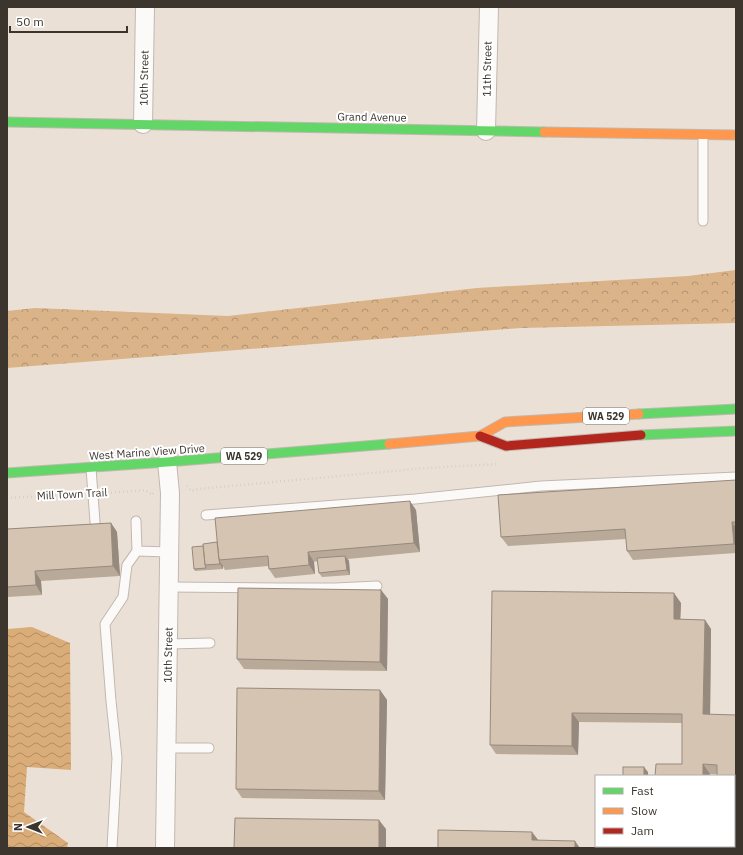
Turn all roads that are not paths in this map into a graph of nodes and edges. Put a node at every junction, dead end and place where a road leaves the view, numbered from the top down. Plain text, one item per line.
1 (145, 7) edge
2 (489, 7) edge
3 (7, 122) edge
4 (143, 124) junction
5 (486, 131) junction
6 (703, 134) junction
7 (736, 135) edge
8 (703, 221) dead end
9 (736, 409) edge
10 (736, 431) edge
11 (480, 436) junction
12 (167, 462) junction
13 (91, 468) junction
14 (7, 473) edge
15 (736, 478) edge
16 (206, 515) dead end
17 (136, 521) dead end
18 (95, 522) edge
19 (137, 551) junction
20 (169, 552) junction
21 (377, 586) dead end
22 (169, 587) junction
23 (210, 643) dead end
24 (168, 644) junction
25 (166, 748) junction
26 (209, 748) dead end
27 (112, 848) edge
28 (165, 848) edge

1 - 4 street, 10th Street
2 - 5 street, 11th Street
3 - 4 main road, Grand Avenue
4 - 5 main road, Grand Avenue
5 - 6 main road, Grand Avenue
6 - 7 main road, Grand Avenue
6 - 8 lane
9 - 11 main road, West Marine View Drive / WA 529
10 - 11 main road, West Marine View Drive / WA 529
11 - 12 main road, West Marine View Drive / WA 529
12 - 13 main road, West Marine View Drive / WA 529
12 - 20 street, 10th Street
13 - 14 main road, West Marine View Drive / WA 529
13 - 18 lane
15 - 16 lane
17 - 19 lane
19 - 20 lane
19 - 27 lane
20 - 22 street, 10th Street
21 - 22 lane
22 - 24 street, 10th Street
23 - 24 lane
24 - 25 street, 10th Street
25 - 26 lane
25 - 28 street, 10th Street

